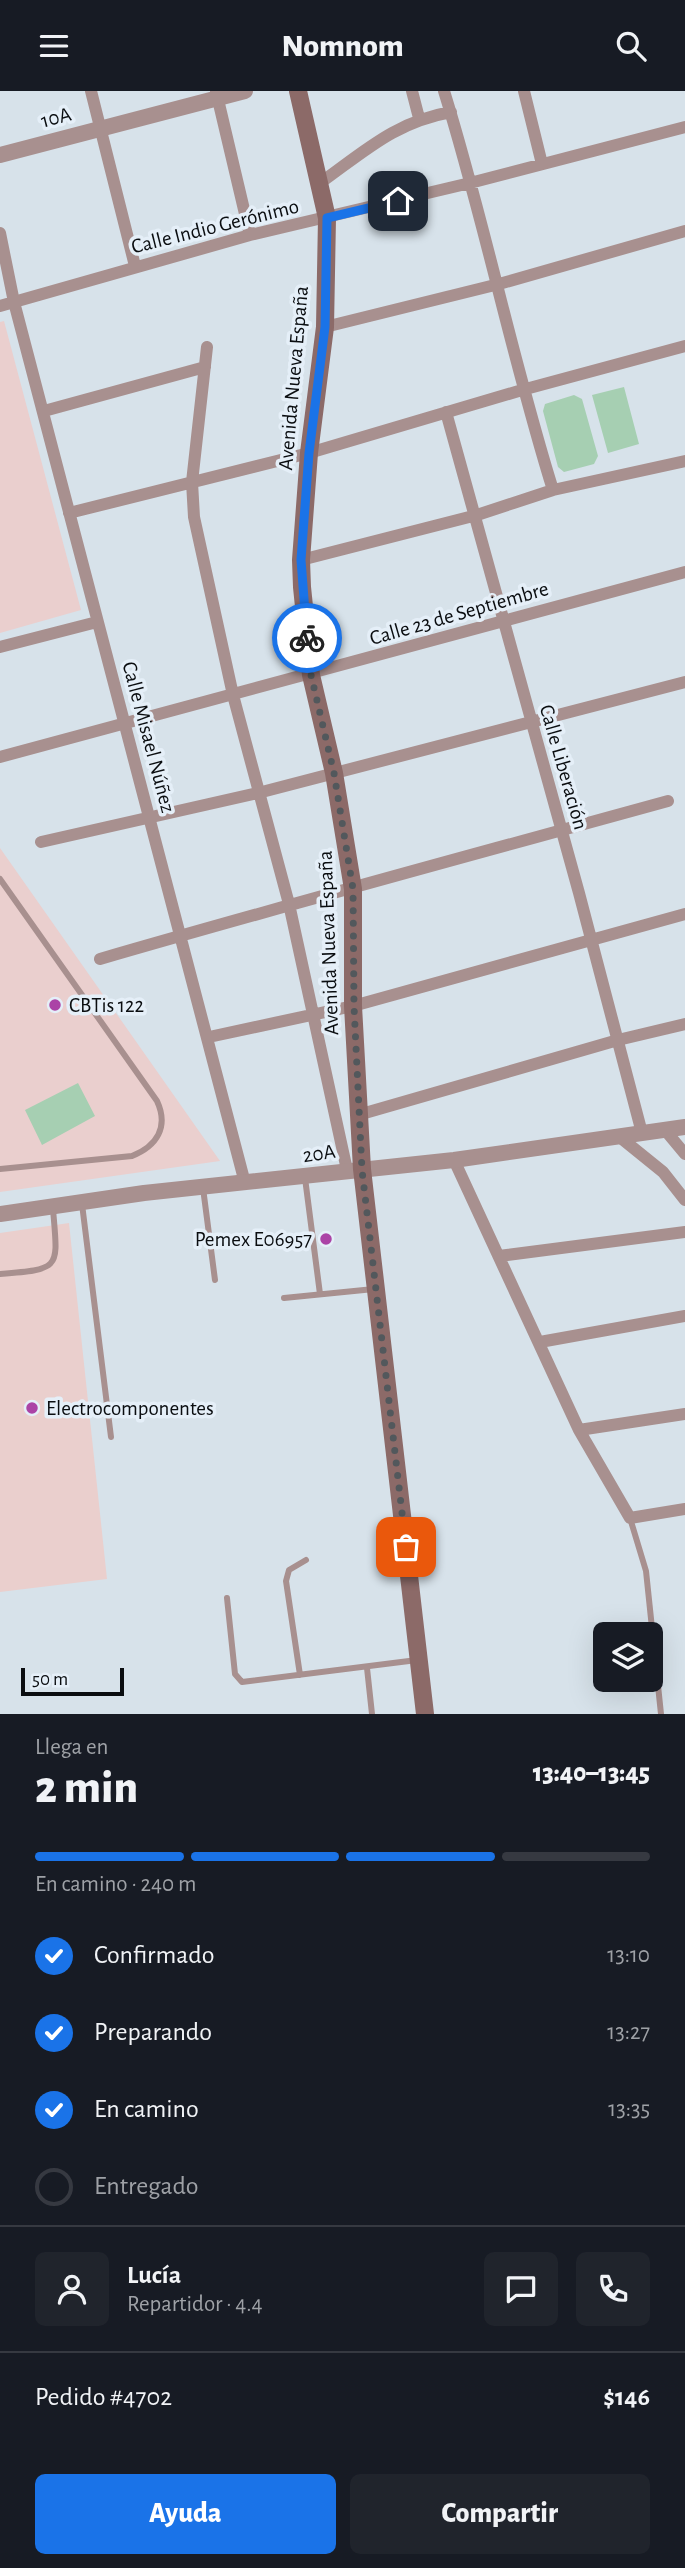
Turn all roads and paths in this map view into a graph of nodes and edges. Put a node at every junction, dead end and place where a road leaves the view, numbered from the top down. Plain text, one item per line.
1 (91, 91) edge
2 (245, 91) edge
3 (298, 91) edge
4 (412, 91) edge
5 (444, 91) edge
6 (524, 91) edge
7 (217, 95) edge
8 (451, 112) junction
9 (419, 118) junction
10 (100, 127) junction
11 (685, 127) edge
12 (0, 155) edge
13 (542, 164) junction
14 (320, 183) junction
15 (470, 183) junction
16 (327, 218) junction
17 (685, 231) edge
18 (0, 233) edge
19 (250, 235) junction
20 (135, 266) junction
21 (499, 284) junction
22 (14, 302) junction
23 (0, 306) edge
24 (325, 327) junction
25 (207, 347) dead end
26 (685, 347) edge
27 (205, 367) junction
28 (522, 390) junction
29 (44, 411) junction
30 (446, 412) junction
31 (309, 453) junction
32 (685, 461) edge
33 (192, 482) junction
34 (553, 490) junction
35 (69, 513) junction
36 (477, 515) junction
37 (301, 560) junction
38 (685, 572) edge
39 (504, 620) junction
40 (97, 622) junction
41 (0, 647) edge
42 (311, 675) junction
43 (685, 683) edge
44 (233, 695) junction
45 (126, 723) junction
46 (531, 723) junction
47 (0, 757) edge
48 (334, 773) junction
49 (258, 793) junction
50 (668, 801) dead end
51 (151, 818) junction
52 (561, 830) junction
53 (41, 842) dead end
54 (0, 879) edge
55 (353, 889) junction
56 (289, 904) junction
57 (685, 914) edge
58 (180, 936) junction
59 (591, 940) junction
60 (100, 959) dead end
61 (354, 1006) junction
62 (313, 1013) junction
63 (685, 1024) edge
64 (209, 1037) junction
65 (618, 1040) junction
66 (358, 1115) junction
67 (685, 1127) edge
68 (665, 1130) junction
69 (642, 1133) junction
70 (621, 1138) junction
71 (685, 1154) edge
72 (454, 1160) junction
73 (0, 1169) edge
74 (355, 1170) junction
75 (305, 1176) junction
76 (245, 1183) junction
77 (203, 1188) junction
78 (685, 1200) edge
79 (82, 1202) junction
80 (53, 1207) junction
81 (0, 1214) edge
82 (685, 1232) edge
83 (499, 1256) junction
84 (0, 1274) edge
85 (215, 1280) dead end
86 (376, 1289) junction
87 (320, 1294) junction
88 (284, 1298) dead end
89 (685, 1316) edge
90 (540, 1342) junction
91 (685, 1414) edge
92 (579, 1430) junction
93 (111, 1437) dead end
94 (685, 1509) edge
95 (630, 1518) junction
96 (306, 1560) dead end
97 (227, 1598) dead end
98 (419, 1659) junction
99 (367, 1668) junction
100 (300, 1675) junction
101 (372, 1714) edge
102 (425, 1714) edge
103 (661, 1714) edge

1 - 10 street
2 - 7 street, 10A
3 - 14 main road, Avenida Nueva España
4 - 9 street
5 - 8 street
6 - 13 street
7 - 10 street, 10A
7 - 19 street
8 - 9 street
8 - 15 street
9 - 14 street
10 - 12 street, 10A
10 - 20 street
11 - 13 street, Calle Indio Gerónimo
13 - 15 street, Calle Indio Gerónimo
14 - 16 main road, Avenida Nueva España
15 - 16 street, Calle Indio Gerónimo
15 - 21 street
16 - 19 street, Calle Indio Gerónimo
16 - 24 main road, Avenida Nueva España
17 - 21 street
18 - 22 street, Calle Misael Núñez
19 - 20 street, Calle Indio Gerónimo
20 - 22 street, Calle Indio Gerónimo
21 - 24 street
21 - 28 street
22 - 23 street, Calle Indio Gerónimo
22 - 29 street, Calle Misael Núñez
24 - 31 main road, Avenida Nueva España
25 - 27 street
26 - 28 street
27 - 29 street
27 - 33 street
28 - 30 street
28 - 34 street
29 - 35 street, Calle Misael Núñez
30 - 31 street
30 - 36 street, Calle Liberación
31 - 33 street
31 - 37 main road, Avenida Nueva España
32 - 34 street
33 - 35 street
33 - 44 street
34 - 36 street
35 - 40 street, Calle Misael Núñez
36 - 37 street
36 - 39 street, Calle Liberación
37 - 42 main road, Avenida Nueva España
38 - 39 street, Calle 23 de Septiembre
39 - 42 street, Calle 23 de Septiembre
39 - 46 street, Calle Liberación
40 - 41 street
40 - 45 street, Calle Misael Núñez
42 - 44 street, Calle 23 de Septiembre
42 - 48 main road, Avenida Nueva España
43 - 46 street
44 - 45 street, Calle 23 de Septiembre
44 - 49 street
45 - 47 street, Calle 23 de Septiembre
45 - 51 street, Calle Misael Núñez
46 - 48 street
46 - 52 street, Calle Liberación
48 - 49 street
48 - 55 main road, Avenida Nueva España
49 - 51 street
49 - 56 street
50 - 52 street
51 - 53 street
51 - 58 street, Calle Misael Núñez
52 - 55 street
52 - 59 street, Calle Liberación
54 - 73 lane
55 - 56 street
55 - 61 main road, Avenida Nueva España
56 - 58 street
56 - 62 street
57 - 59 street
58 - 60 street
58 - 64 street, Calle Misael Núñez
59 - 61 street
59 - 65 street, Calle Liberación
61 - 62 street
61 - 66 main road, Avenida Nueva España
62 - 64 street
62 - 74 street
63 - 65 street
64 - 76 street, Calle Misael Núñez
65 - 66 street
65 - 69 street, Calle Liberación
66 - 74 main road, Avenida Nueva España
67 - 68 street, 20A
68 - 69 street, 20A
68 - 71 street
69 - 70 street, 20A
70 - 72 street, 20A
70 - 78 street
72 - 74 street, 20A
72 - 83 street
74 - 75 street, 20A
74 - 86 main road, Avenida Nueva España
75 - 76 street, 20A
75 - 87 lane
76 - 77 street, 20A
77 - 79 street, 20A
77 - 85 lane
79 - 80 street, 20A
79 - 93 lane
80 - 81 street, 20A
80 - 84 lane
82 - 83 street
83 - 90 street
86 - 87 lane
86 - 98 main road, Avenida Nueva España
87 - 88 lane
89 - 90 street
90 - 92 street
91 - 92 street
92 - 95 street
94 - 95 street
95 - 103 lane
96 - 100 lane
97 - 100 lane
98 - 99 lane
98 - 102 main road, Avenida Nueva España
99 - 100 lane
99 - 101 lane

